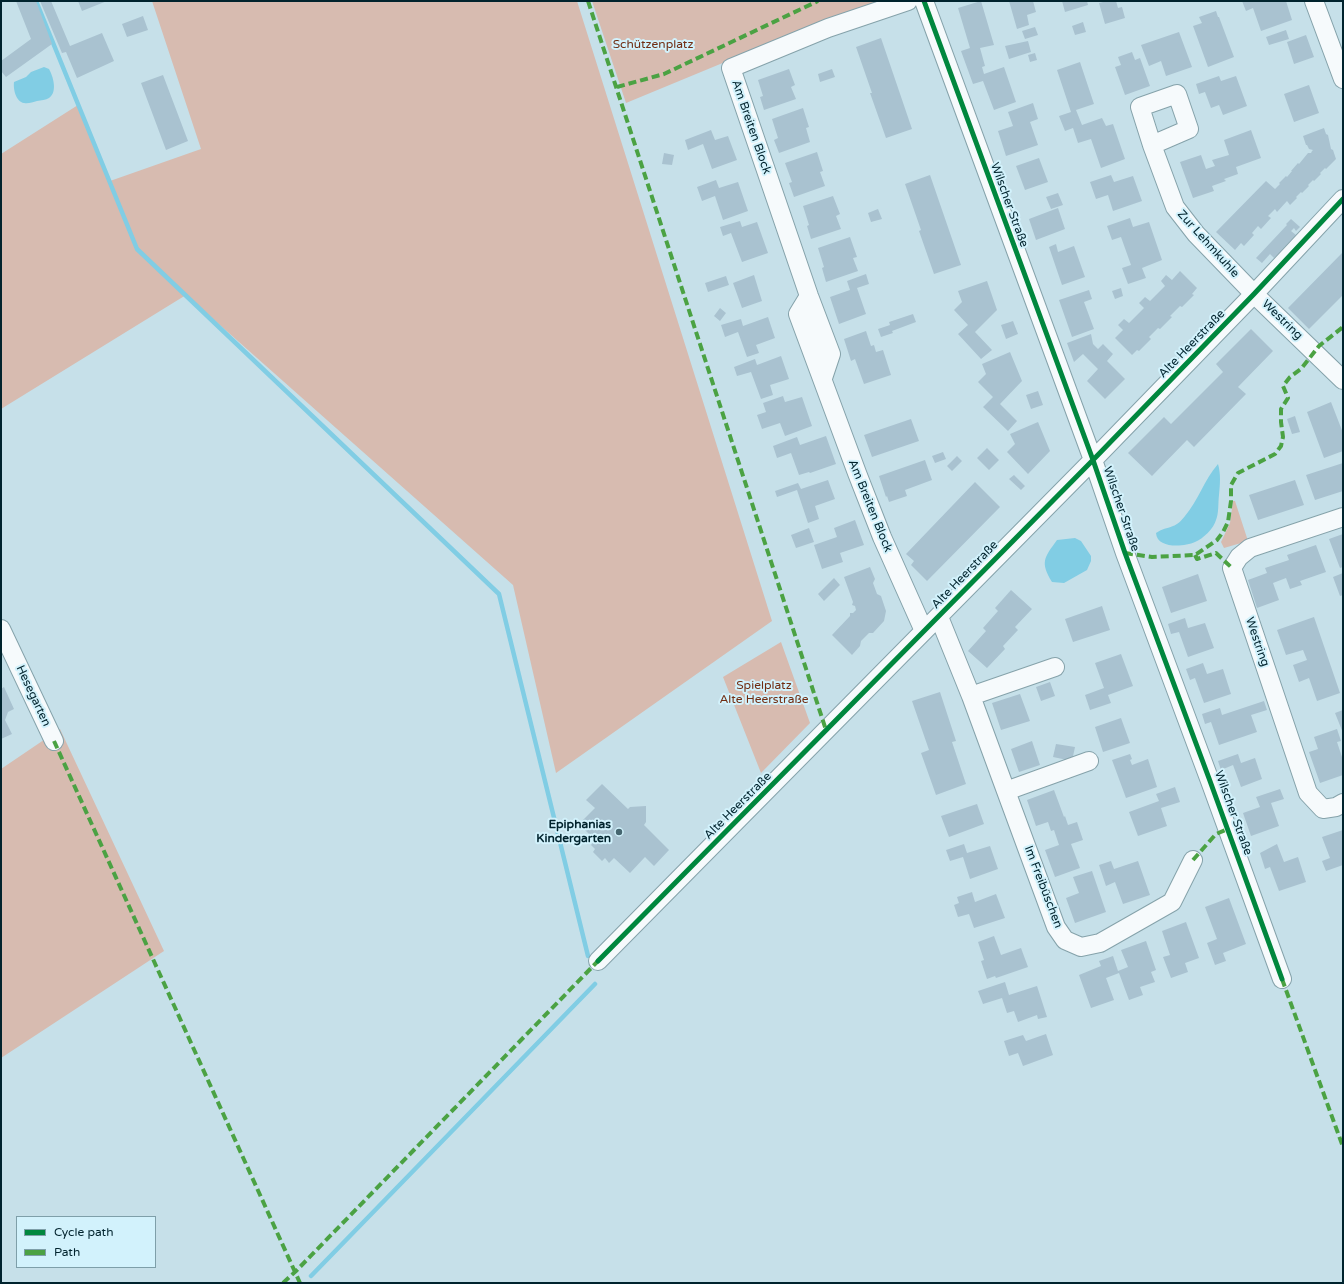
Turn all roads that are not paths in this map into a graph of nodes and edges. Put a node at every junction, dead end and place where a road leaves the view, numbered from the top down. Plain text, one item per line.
1 (908, 1) edge
2 (924, 1) edge
3 (1314, 1) edge
4 (1343, 79) edge
5 (1152, 145) dead end
6 (1343, 199) edge
7 (1254, 294) junction
8 (1343, 380) edge
9 (1093, 460) junction
10 (1343, 516) edge
11 (939, 617) junction
12 (1, 630) edge
13 (924, 631) junction
14 (5, 648) edge
15 (1055, 667) dead end
16 (971, 696) junction
17 (54, 741) dead end
18 (1089, 761) dead end
19 (1006, 791) junction
20 (1343, 803) edge
21 (1193, 860) dead end
22 (598, 961) dead end
23 (1282, 979) dead end

1 - 13 street, Am Breiten Block
2 - 9 street, Wilscher Straße
3 - 4 street
5 - 7 street, Zur Lehmkuhle
6 - 7 street, Alte Heerstraße
7 - 8 street, Westring
7 - 9 street, Alte Heerstraße
9 - 11 street, Alte Heerstraße
9 - 23 street, Wilscher Straße
10 - 20 street, Westring
11 - 13 street, Alte Heerstraße
11 - 16 street, Im Freibüschen
12 - 14 street, Hesegarten
13 - 22 street, Alte Heerstraße
14 - 17 street, Hesegarten
15 - 16 street
16 - 19 street, Im Freibüschen
18 - 19 street
19 - 21 street, Im Freibüschen

